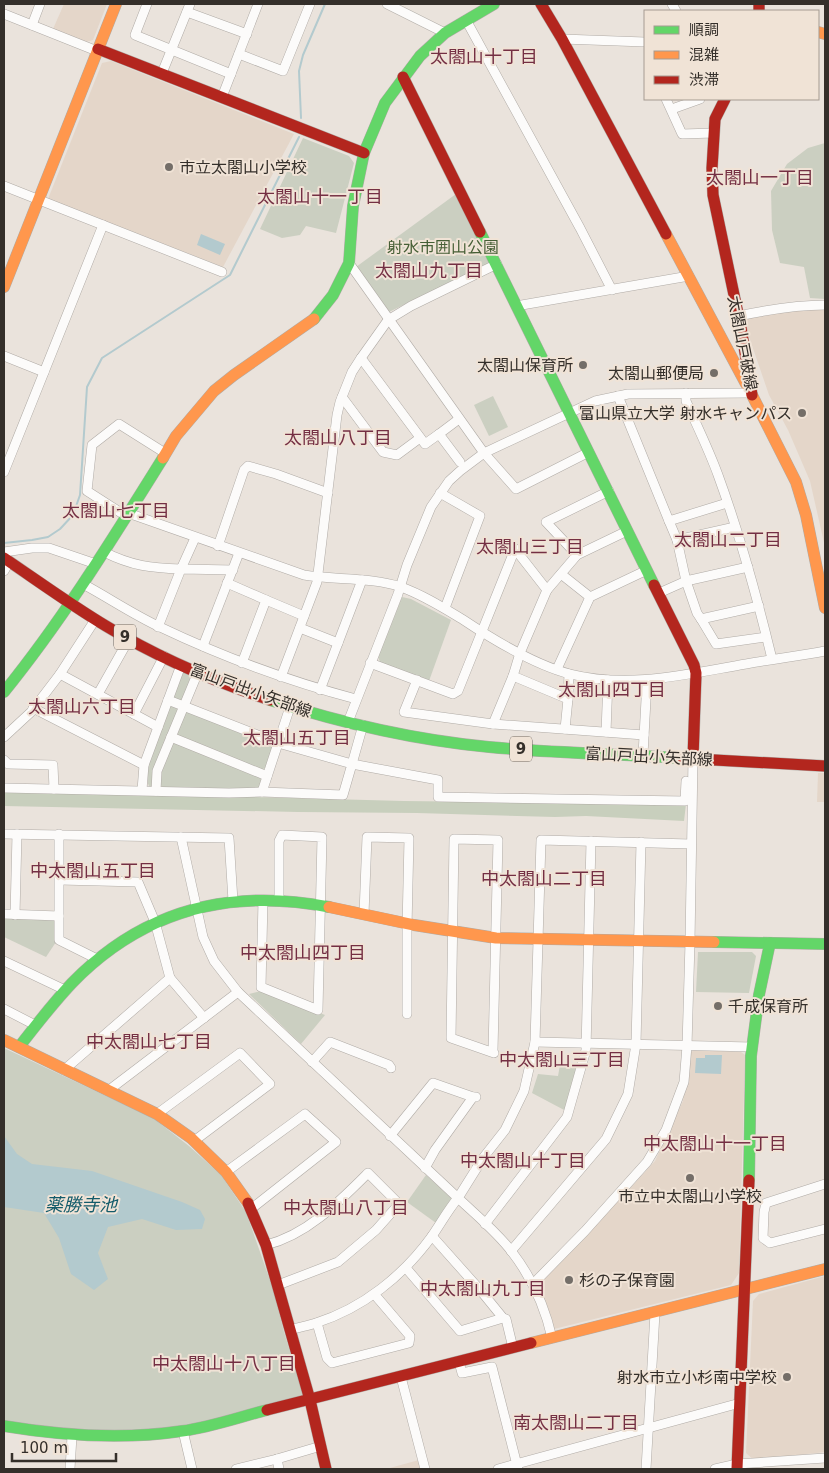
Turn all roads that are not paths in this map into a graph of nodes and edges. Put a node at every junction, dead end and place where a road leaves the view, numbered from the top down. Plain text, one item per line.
1 (40, 4) edge
2 (116, 4) edge
3 (147, 4) edge
4 (258, 4) edge
5 (310, 4) edge
6 (387, 4) edge
7 (494, 4) edge
8 (541, 4) edge
9 (189, 8) edge
10 (4, 14) edge
11 (466, 20) junction
12 (32, 25) junction
13 (445, 33) junction
14 (247, 34) junction
15 (562, 40) junction
16 (644, 42) edge
17 (98, 50) junction
18 (172, 50) junction
19 (239, 54) junction
20 (162, 73) junction
21 (231, 74) junction
22 (403, 77) junction
23 (222, 97) junction
24 (667, 100) edge
25 (697, 100) edge
26 (721, 101) edge
27 (672, 109) junction
28 (714, 133) junction
29 (364, 153) junction
30 (4, 186) edge
31 (38, 200) junction
32 (103, 225) junction
33 (349, 262) junction
34 (497, 264) junction
35 (222, 272) dead end
36 (689, 276) junction
37 (4, 287) edge
38 (612, 290) junction
39 (825, 305) edge
40 (516, 306) junction
41 (738, 316) junction
42 (388, 320) junction
43 (741, 328) junction
44 (721, 336) junction
45 (4, 356) edge
46 (361, 358) junction
47 (44, 372) junction
48 (686, 393) junction
49 (751, 393) junction
50 (618, 396) junction
51 (342, 397) junction
52 (570, 412) junction
53 (459, 419) junction
54 (439, 434) junction
55 (420, 438) junction
56 (589, 452) junction
57 (165, 453) junction
58 (484, 453) junction
59 (460, 462) dead end
60 (4, 472) edge
61 (609, 491) junction
62 (328, 493) junction
63 (440, 493) junction
64 (727, 503) junction
65 (127, 515) junction
66 (669, 521) junction
67 (735, 527) junction
68 (627, 531) junction
69 (195, 538) junction
70 (677, 540) junction
71 (218, 546) junction
72 (104, 552) junction
73 (238, 553) junction
74 (577, 555) junction
75 (5, 561) edge
76 (96, 564) junction
77 (748, 567) junction
78 (181, 570) junction
79 (233, 570) junction
80 (647, 570) junction
81 (561, 574) junction
82 (318, 577) junction
83 (362, 580) junction
84 (686, 581) junction
85 (83, 584) junction
86 (227, 584) junction
87 (400, 587) junction
88 (547, 590) junction
89 (658, 593) junction
90 (590, 597) junction
91 (266, 600) junction
92 (71, 604) junction
93 (759, 606) junction
94 (444, 608) junction
95 (825, 608) edge
96 (304, 616) junction
97 (95, 620) junction
98 (701, 620) junction
99 (158, 626) junction
100 (300, 628) junction
101 (483, 632) junction
102 (766, 637) junction
103 (129, 639) junction
104 (338, 643) junction
105 (203, 646) junction
106 (825, 651) edge
107 (520, 653) junction
108 (164, 656) junction
109 (772, 659) junction
110 (242, 663) junction
111 (370, 663) junction
112 (182, 665) junction
113 (557, 669) junction
114 (198, 672) junction
115 (696, 673) junction
116 (60, 674) junction
117 (569, 674) junction
118 (512, 676) junction
119 (281, 677) junction
120 (417, 680) junction
121 (608, 680) junction
122 (647, 681) junction
123 (320, 690) junction
124 (4, 692) edge
125 (98, 694) junction
126 (568, 699) junction
127 (168, 700) junction
128 (356, 700) junction
129 (184, 706) junction
130 (290, 707) junction
131 (34, 708) junction
132 (134, 714) junction
133 (348, 722) junction
134 (493, 724) junction
135 (363, 726) junction
136 (158, 727) junction
137 (565, 728) junction
138 (606, 732) junction
139 (644, 734) junction
140 (4, 737) edge
141 (171, 737) junction
142 (278, 743) junction
143 (643, 755) junction
144 (690, 758) junction
145 (4, 760) edge
146 (352, 764) junction
147 (144, 766) junction
148 (825, 766) edge
149 (267, 776) junction
150 (4, 788) edge
151 (54, 789) junction
152 (142, 790) junction
153 (156, 791) junction
154 (262, 792) junction
155 (4, 834) edge
156 (17, 834) junction
157 (59, 834) junction
158 (181, 837) junction
159 (591, 841) junction
160 (641, 842) junction
161 (691, 844) junction
162 (60, 880) junction
163 (263, 900) junction
164 (233, 901) junction
165 (279, 901) junction
166 (320, 906) junction
167 (196, 907) junction
168 (4, 914) edge
169 (364, 914) junction
170 (15, 915) junction
171 (59, 916) junction
172 (155, 922) junction
173 (408, 923) junction
174 (452, 932) junction
175 (496, 938) junction
176 (538, 939) junction
177 (588, 941) junction
178 (638, 941) junction
179 (690, 942) junction
180 (770, 943) junction
181 (825, 944) edge
182 (96, 959) junction
183 (4, 961) edge
184 (170, 978) junction
185 (65, 990) junction
186 (238, 992) junction
187 (4, 1010) edge
188 (407, 1014) dead end
189 (204, 1018) junction
190 (35, 1025) junction
191 (4, 1040) edge
192 (535, 1042) junction
193 (586, 1043) junction
194 (636, 1044) junction
195 (687, 1046) junction
196 (19, 1047) junction
197 (752, 1047) junction
198 (312, 1062) junction
199 (392, 1068) dead end
200 (64, 1070) junction
201 (110, 1091) junction
202 (157, 1114) junction
203 (390, 1136) junction
204 (194, 1141) junction
205 (425, 1168) junction
206 (226, 1172) junction
207 (825, 1184) edge
208 (458, 1198) junction
209 (251, 1209) junction
210 (485, 1224) junction
211 (825, 1229) edge
212 (432, 1236) junction
213 (266, 1245) junction
214 (511, 1251) junction
215 (406, 1268) junction
216 (825, 1269) edge
217 (533, 1284) junction
218 (278, 1285) junction
219 (744, 1290) junction
220 (375, 1295) junction
221 (655, 1313) junction
222 (503, 1318) junction
223 (317, 1323) junction
224 (290, 1330) junction
225 (552, 1338) junction
226 (513, 1348) junction
227 (459, 1362) junction
228 (401, 1377) junction
229 (310, 1400) junction
230 (740, 1403) junction
231 (4, 1426) edge
232 (648, 1428) junction
233 (184, 1431) junction
234 (72, 1436) junction
235 (321, 1446) junction
236 (825, 1458) edge
237 (277, 1459) junction
238 (737, 1466) edge
239 (518, 1467) edge
240 (70, 1469) edge
241 (192, 1469) edge
242 (236, 1469) edge
243 (279, 1469) edge
244 (326, 1469) edge
245 (425, 1469) edge
246 (498, 1469) edge
247 (646, 1469) edge
248 (715, 1469) edge

1 - 12 street
2 - 17 street
3 - 18 street
4 - 14 street
5 - 19 street
6 - 13 street
7 - 11 street
8 - 15 street
9 - 14 street
9 - 18 street
10 - 12 street
11 - 13 street
11 - 38 street
12 - 17 street
13 - 22 street
14 - 19 street
15 - 16 street
15 - 36 street
17 - 20 street
17 - 31 street
18 - 20 street
18 - 21 street
19 - 21 street
20 - 23 street
21 - 23 street
22 - 29 street
22 - 34 street
23 - 29 street
24 - 27 street
25 - 27 street
26 - 28 street, 太閤山戸破線
27 - 28 street
28 - 41 street, 太閤山戸破線
29 - 33 street
30 - 31 street
31 - 32 street
31 - 37 street
32 - 35 street
32 - 47 street
33 - 42 street
33 - 57 street
34 - 40 street
34 - 42 street
36 - 38 street
36 - 44 street
38 - 40 street
39 - 41 street
40 - 52 street
41 - 43 street, 太閤山戸破線
42 - 46 street
42 - 53 street
43 - 44 street
43 - 49 street, 太閤山戸破線
44 - 49 street
45 - 47 street
46 - 51 street
46 - 55 street
47 - 60 street
48 - 49 street
48 - 50 street
48 - 64 street
49 - 95 street, 太閤山戸破線
50 - 52 street
50 - 66 street
51 - 55 street
51 - 62 street
52 - 56 street
52 - 58 street
53 - 54 street
53 - 58 street
54 - 55 street
54 - 59 street
56 - 58 street
56 - 61 street
57 - 65 street
57 - 65 street
58 - 63 street
61 - 68 street
61 - 74 street
62 - 71 street
62 - 82 street
63 - 87 street
63 - 94 street
64 - 66 street
64 - 67 street
65 - 69 street
65 - 72 street
66 - 70 street
67 - 70 street
67 - 77 street
68 - 74 street
68 - 80 street
69 - 71 street
69 - 78 street
70 - 84 street
71 - 73 street
72 - 76 street
72 - 78 street
73 - 79 street
73 - 82 street
74 - 81 street
75 - 76 street
75 - 92 street, 富山戸出小矢部線 / 9
76 - 85 street
77 - 84 street
77 - 93 street
78 - 79 street
78 - 99 street
79 - 86 street
80 - 89 street
80 - 90 street
81 - 88 street
81 - 90 street
82 - 83 street
82 - 96 street
83 - 87 street
83 - 104 street
84 - 89 street
84 - 98 street
85 - 92 street
85 - 99 street
86 - 91 street
86 - 105 street
87 - 94 street
87 - 111 street
88 - 101 street
88 - 107 street
89 - 115 street
90 - 113 street
91 - 96 street
91 - 110 street
92 - 97 street, 富山戸出小矢部線 / 9
92 - 124 street
93 - 98 street
93 - 102 street
94 - 101 street
96 - 100 street
97 - 103 street, 富山戸出小矢部線 / 9
97 - 116 street
98 - 102 street
99 - 105 street
100 - 104 street
100 - 119 street
101 - 107 street
101 - 120 street
102 - 109 street
103 - 108 street, 富山戸出小矢部線 / 9
103 - 125 street
104 - 123 street
105 - 110 street
106 - 109 street
107 - 113 street
107 - 118 street
108 - 112 street, 富山戸出小矢部線 / 9
108 - 132 street
109 - 115 street
110 - 119 street
111 - 120 street
111 - 128 street
112 - 114 street, 富山戸出小矢部線 / 9
112 - 127 street
113 - 117 street
114 - 129 street
114 - 130 street, 富山戸出小矢部線 / 9
115 - 122 street
115 - 144 street
116 - 125 street
116 - 131 street
117 - 121 street
117 - 126 street
118 - 126 street
118 - 134 street
119 - 123 street
120 - 134 street
121 - 122 street
121 - 138 street
122 - 139 street
123 - 128 street
125 - 132 street
126 - 137 street
127 - 129 street
127 - 136 street
128 - 133 street
129 - 141 street
129 - 142 street
130 - 133 street, 富山戸出小矢部線 / 9
130 - 142 street
131 - 140 street
131 - 147 street
132 - 136 street
133 - 135 street, 富山戸出小矢部線 / 9
134 - 137 street
135 - 143 street, 富山戸出小矢部線 / 9
135 - 146 street
136 - 147 street
137 - 138 street
138 - 139 street
139 - 143 street
141 - 149 street
141 - 153 street
142 - 146 street
142 - 149 street
143 - 144 street, 富山戸出小矢部線 / 9
144 - 146 street
144 - 148 street, 富山戸出小矢部線 / 9
144 - 161 street
145 - 151 street
146 - 154 street
147 - 152 street
149 - 154 street
150 - 151 street
151 - 152 street
152 - 153 street
153 - 154 street
155 - 156 street
156 - 157 street
156 - 170 street
157 - 158 street
157 - 162 street
158 - 164 street
158 - 167 street
159 - 160 street
159 - 176 street
159 - 177 street
160 - 161 street
160 - 178 street
161 - 179 street
162 - 171 street
162 - 172 street
163 - 164 street
163 - 165 street
163 - 166 street
164 - 167 street
165 - 166 street
165 - 166 street
166 - 169 street
167 - 172 street
167 - 186 street
168 - 170 street
169 - 173 street
169 - 173 street
170 - 171 street
171 - 182 street
172 - 182 street
172 - 184 street
173 - 174 street
173 - 188 street
174 - 175 street
174 - 175 street
174 - 175 street
175 - 176 street
176 - 177 street
176 - 192 street
177 - 178 street
177 - 193 street
178 - 179 street
178 - 194 street
179 - 180 street
179 - 195 street
180 - 181 street
180 - 197 street
182 - 185 street
183 - 185 street
184 - 189 street
184 - 200 street
185 - 190 street
186 - 189 street
186 - 198 street
187 - 190 street
189 - 201 street
190 - 196 street
191 - 196 street
192 - 193 street
192 - 208 street
193 - 194 street
193 - 210 street
194 - 195 street
194 - 214 street
195 - 197 street
195 - 217 street
196 - 200 street
197 - 219 street
198 - 199 street
198 - 203 street
200 - 201 street
201 - 202 street
202 - 204 street
202 - 204 street
203 - 205 street
203 - 205 street
204 - 206 street
205 - 208 street
206 - 209 street
206 - 209 street
207 - 211 street
208 - 210 street
208 - 212 street
209 - 213 street
210 - 214 street
212 - 215 street
212 - 222 street
213 - 218 street
213 - 218 street
214 - 217 street
215 - 220 street
215 - 222 street
216 - 219 street
217 - 225 street
218 - 224 street
219 - 221 street
219 - 230 street
220 - 223 street
220 - 223 street
221 - 225 street
221 - 232 street
222 - 226 street
223 - 224 street
224 - 229 street
225 - 226 street
226 - 227 street
227 - 228 street
227 - 239 street
228 - 229 street
228 - 245 street
229 - 233 street
229 - 235 street
230 - 232 street
230 - 238 street
231 - 234 street
232 - 239 street
232 - 247 street
233 - 234 street
233 - 241 street
234 - 240 street
235 - 237 street
235 - 244 street
236 - 238 street
237 - 242 street
237 - 243 street
238 - 248 street
239 - 246 street

